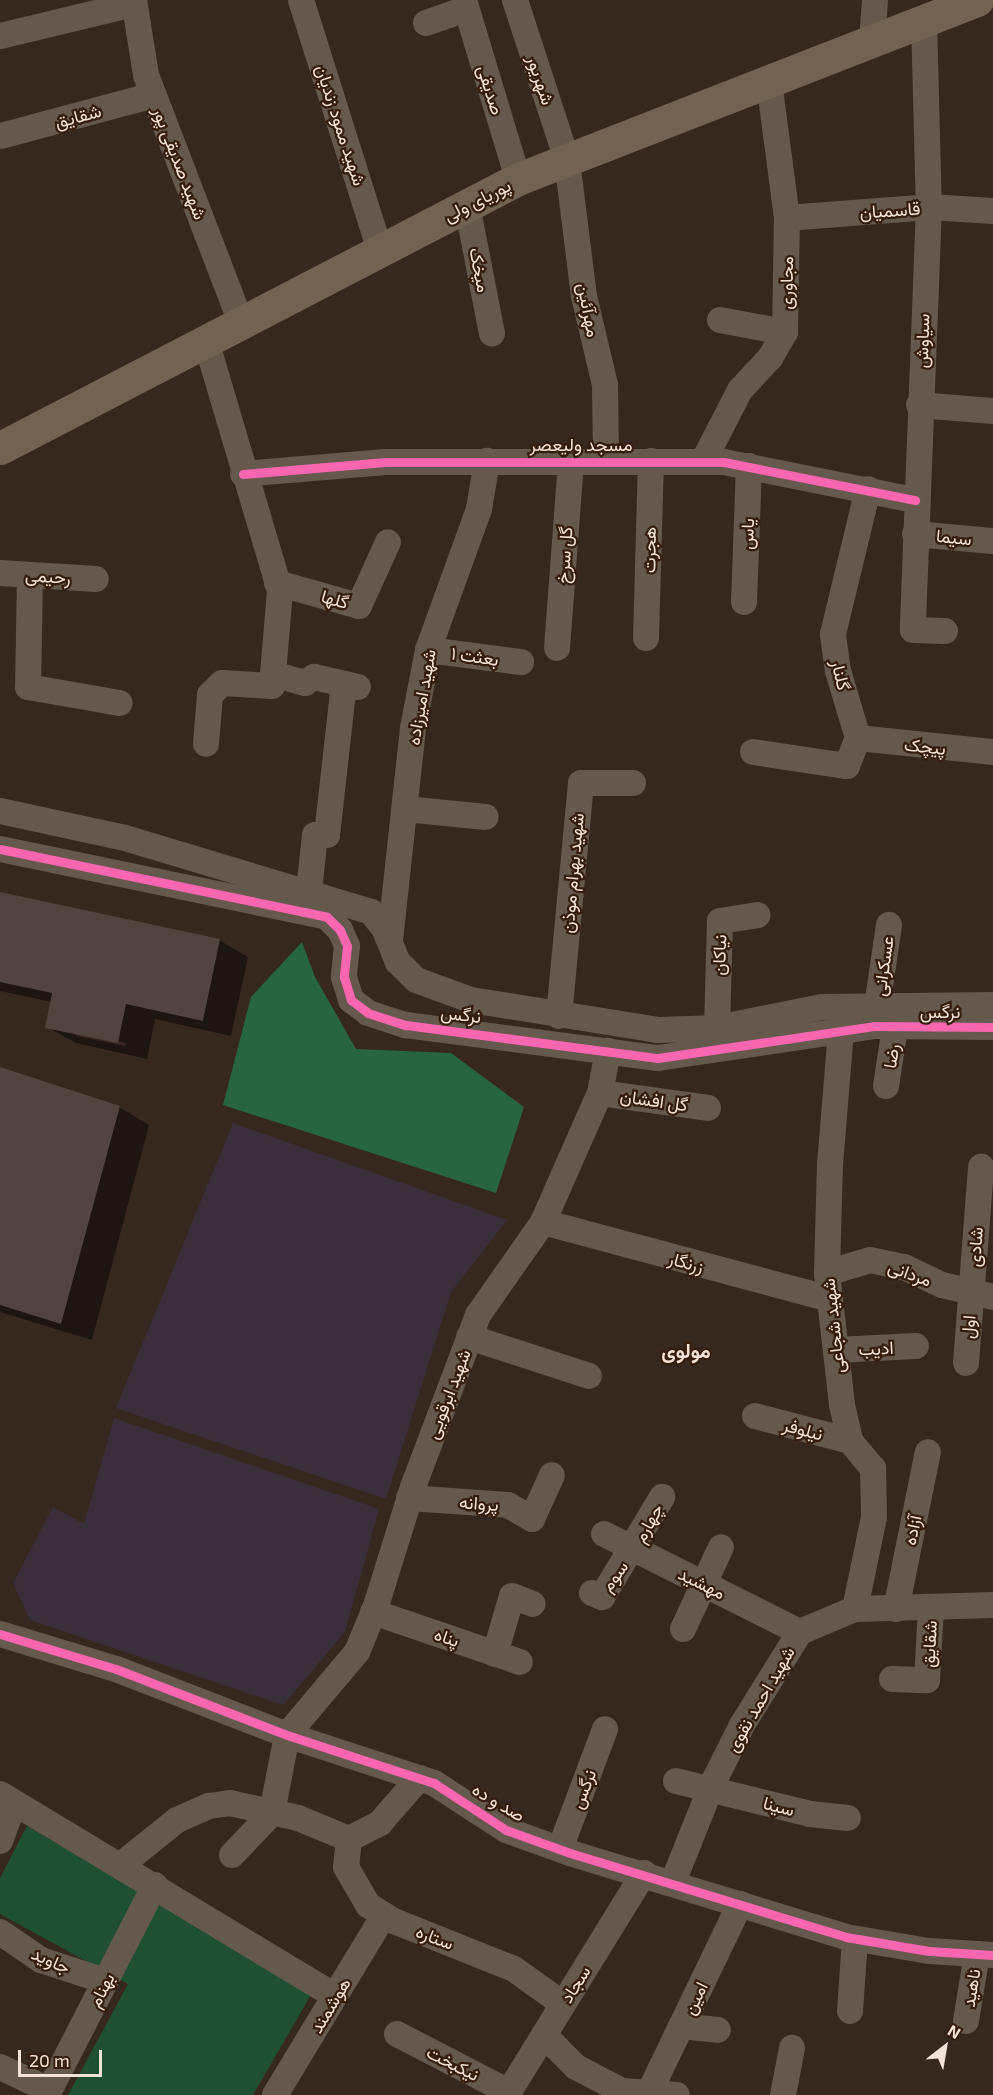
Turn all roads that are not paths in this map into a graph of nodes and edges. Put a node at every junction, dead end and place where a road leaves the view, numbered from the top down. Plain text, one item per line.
1 (301, 0) edge
2 (514, 0) edge
3 (875, 0) edge
4 (976, 0) edge
5 (133, 2) edge
6 (465, 4) edge
7 (924, 21) junction
8 (426, 23) dead end
9 (0, 36) edge
10 (872, 41) junction
11 (769, 81) junction
12 (154, 95) junction
13 (1, 136) edge
14 (567, 160) junction
15 (518, 179) junction
16 (467, 205) junction
17 (928, 207) junction
18 (993, 211) edge
19 (787, 218) junction
20 (380, 250) junction
21 (720, 320) dead end
22 (241, 323) junction
23 (785, 332) junction
24 (492, 334) dead end
25 (206, 341) junction
26 (919, 405) junction
27 (993, 411) edge
28 (0, 448) edge
29 (487, 461) junction
30 (571, 461) junction
31 (606, 461) junction
32 (651, 461) junction
33 (703, 462) junction
34 (749, 466) junction
35 (243, 474) junction
36 (868, 489) junction
37 (915, 500) junction
38 (915, 534) junction
39 (993, 541) edge
40 (388, 542) dead end
41 (0, 573) edge
42 (30, 575) junction
43 (96, 579) dead end
44 (277, 583) junction
45 (744, 602) dead end
46 (945, 631) dead end
47 (646, 638) dead end
48 (557, 648) dead end
49 (428, 650) junction
50 (521, 662) dead end
51 (273, 674) junction
52 (120, 703) dead end
53 (858, 738) junction
54 (206, 744) dead end
55 (753, 752) dead end
56 (993, 752) edge
57 (633, 783) dead end
58 (406, 809) junction
59 (0, 811) edge
60 (486, 817) dead end
61 (0, 849) edge
62 (309, 891) junction
63 (758, 915) dead end
64 (889, 926) dead end
65 (390, 940) junction
66 (993, 1005) edge
67 (877, 1007) junction
68 (559, 1016) junction
69 (895, 1027) junction
70 (717, 1028) junction
71 (993, 1028) edge
72 (841, 1031) junction
73 (608, 1050) junction
74 (886, 1086) dead end
75 (600, 1093) junction
76 (708, 1108) dead end
77 (981, 1167) dead end
78 (543, 1222) junction
79 (827, 1273) junction
80 (982, 1294) edge
81 (830, 1299) junction
82 (469, 1337) junction
83 (916, 1346) dead end
84 (836, 1350) junction
85 (966, 1363) dead end
86 (589, 1376) dead end
87 (755, 1416) dead end
88 (850, 1441) junction
89 (928, 1452) dead end
90 (552, 1475) dead end
91 (662, 1497) dead end
92 (409, 1498) junction
93 (604, 1534) dead end
94 (721, 1547) dead end
95 (633, 1549) junction
96 (704, 1583) junction
97 (592, 1593) dead end
98 (533, 1604) dead end
99 (993, 1605) edge
100 (931, 1608) junction
101 (896, 1609) junction
102 (855, 1610) junction
103 (373, 1612) junction
104 (683, 1629) dead end
105 (800, 1632) junction
106 (0, 1634) edge
107 (495, 1654) junction
108 (520, 1662) dead end
109 (892, 1679) dead end
110 (606, 1729) dead end
111 (287, 1735) junction
112 (419, 1778) junction
113 (676, 1781) dead end
114 (711, 1787) junction
115 (7, 1798) edge
116 (272, 1813) junction
117 (848, 1818) dead end
118 (349, 1839) junction
119 (0, 1841) edge
120 (560, 1849) junction
121 (232, 1855) dead end
122 (121, 1865) junction
123 (644, 1873) junction
124 (673, 1882) junction
125 (155, 1885) junction
126 (740, 1904) junction
127 (384, 1915) junction
128 (0, 1932) edge
129 (855, 1939) junction
130 (985, 1954) edge
131 (105, 1981) junction
132 (335, 1996) junction
133 (563, 2004) junction
134 (850, 2010) dead end
135 (966, 2021) dead end
136 (681, 2026) junction
137 (717, 2030) dead end
138 (397, 2034) dead end
139 (544, 2035) junction
140 (792, 2048) dead end
141 (0, 2067) edge
142 (48, 2092) edge
143 (508, 2093) edge
144 (622, 2093) edge
145 (649, 2093) junction
146 (275, 2095) edge
147 (676, 2095) edge
148 (783, 2095) edge

1 - 20 street, شهید ممود زندیان
2 - 14 street, شهریور
3 - 10 street
4 - 7 main road, پوریای ولی
5 - 9 street
5 - 12 street, شهید صدیقی پور
6 - 8 street
6 - 15 street, صدیقی
7 - 10 main road, پوریای ولی
7 - 17 street, سیاوش
10 - 11 main road, پوریای ولی
11 - 14 main road, پوریای ولی
11 - 19 street, مجاوری
12 - 13 street, شقایق
12 - 22 street, شهید صدیقی پور
14 - 15 main road, پوریای ولی
14 - 31 street, مهرآئین
15 - 16 main road, پوریای ولی
16 - 20 main road, پوریای ولی
16 - 24 street, میخک
17 - 18 street, قاسمیان
17 - 19 street, قاسمیان
17 - 26 street, سیاوش
19 - 23 street, مجاوری
20 - 22 main road, پوریای ولی
21 - 23 street
22 - 25 main road, پوریای ولی
23 - 33 street, مجاوری
25 - 28 main road, پوریای ولی
25 - 35 street
26 - 27 street
26 - 37 street, سیاوش
29 - 30 street, مسجد ولیعصر
29 - 35 street, مسجد ولیعصر
29 - 49 street, شهید امیرزاده
30 - 31 street, مسجد ولیعصر
30 - 48 street, گل سرخ
31 - 32 street, مسجد ولیعصر
32 - 33 street, مسجد ولیعصر
32 - 47 street, هجرت
33 - 34 street, مسجد ولیعصر
34 - 36 street, مسجد ولیعصر
34 - 45 street, یاس
35 - 44 street
36 - 37 street, مسجد ولیعصر
36 - 53 street, گلنار
37 - 38 street, سیاوش
38 - 39 street, سیما
38 - 46 street, سیاوش
40 - 44 street, گلها
41 - 42 street, رحیمی
42 - 43 street, رحیمی
42 - 52 street
44 - 51 street
49 - 50 street, بعثت ۱
49 - 58 street, شهید امیرزاده
51 - 54 street
51 - 62 street
53 - 55 street
53 - 56 street, پیچک
57 - 68 street, شهید بهرام موذن
58 - 60 street
58 - 65 street, شهید امیرزاده
59 - 62 street, نرگس
61 - 73 street, نرگس
62 - 65 street, نرگس
63 - 70 street, نیاکان
64 - 67 street, عسکرانی
65 - 68 street, نرگس
66 - 67 street, نرگس
67 - 70 street, نرگس
68 - 70 street, نرگس
69 - 71 street, نرگس
69 - 72 street, نرگس
69 - 74 street, رضا
72 - 73 street, نرگس
72 - 79 street, شهید شجاعی
73 - 75 street, شهید ابرقویی
75 - 76 street, گل افشان
75 - 78 street, شهید ابرقویی
77 - 80 street, شادی
78 - 81 street, زرنگار
78 - 82 street, شهید ابرقویی
79 - 80 street, مردانی
79 - 81 street, شهید شجاعی
80 - 85 street, اول
81 - 84 street, شهید شجاعی
82 - 86 street
82 - 92 street, شهید ابرقویی
83 - 84 street, ادیب
84 - 88 street, شهید شجاعی
87 - 88 street, نیلوفر
88 - 102 street
89 - 101 street, آزاده
90 - 92 street, پروانه
91 - 95 street, چهارم
92 - 103 street, شهید ابرقویی
93 - 95 street, مهشید
94 - 96 street
95 - 96 street, مهشید
95 - 97 street, سوم
96 - 104 street
96 - 105 street, مهشید
98 - 107 street
99 - 100 street, شهید احمد نقوی
100 - 101 street, شهید احمد نقوی
100 - 109 street, شقایق
101 - 102 street, شهید احمد نقوی
102 - 105 street, شهید احمد نقوی
103 - 107 street, پناه
103 - 111 street, شهید ابرقویی
105 - 114 street, شهید احمد نقوی
106 - 111 street, صد و ده
107 - 108 street, پناه
110 - 120 street, نرگس
111 - 112 street, صد و ده
111 - 116 street
112 - 118 street
112 - 120 street, صد و ده
113 - 114 street, سینا
114 - 117 street, سینا
114 - 124 street, شهید احمد نقوی
115 - 119 street
115 - 122 street
116 - 118 street
116 - 121 street
116 - 122 street
118 - 127 street, ستاره
120 - 123 street, صد و ده
122 - 125 street
123 - 124 street, صد و ده
123 - 133 street, سجاد
124 - 126 street, صد و ده
125 - 131 street, بهنام
125 - 132 street
126 - 129 street, صد و ده
126 - 136 street, امین
127 - 132 street, هوشمند
127 - 133 street, ستاره
128 - 131 street, جاوید
129 - 130 street, صد و ده
129 - 134 street
130 - 135 street, ناهید
131 - 142 street, بهنام
132 - 146 street, هوشمند
133 - 139 street, سجاد
136 - 137 street
136 - 145 street, امین
138 - 143 street, نیکبخت
139 - 143 street, سجاد
139 - 144 street
140 - 148 street
141 - 142 street
144 - 145 street
145 - 147 street

